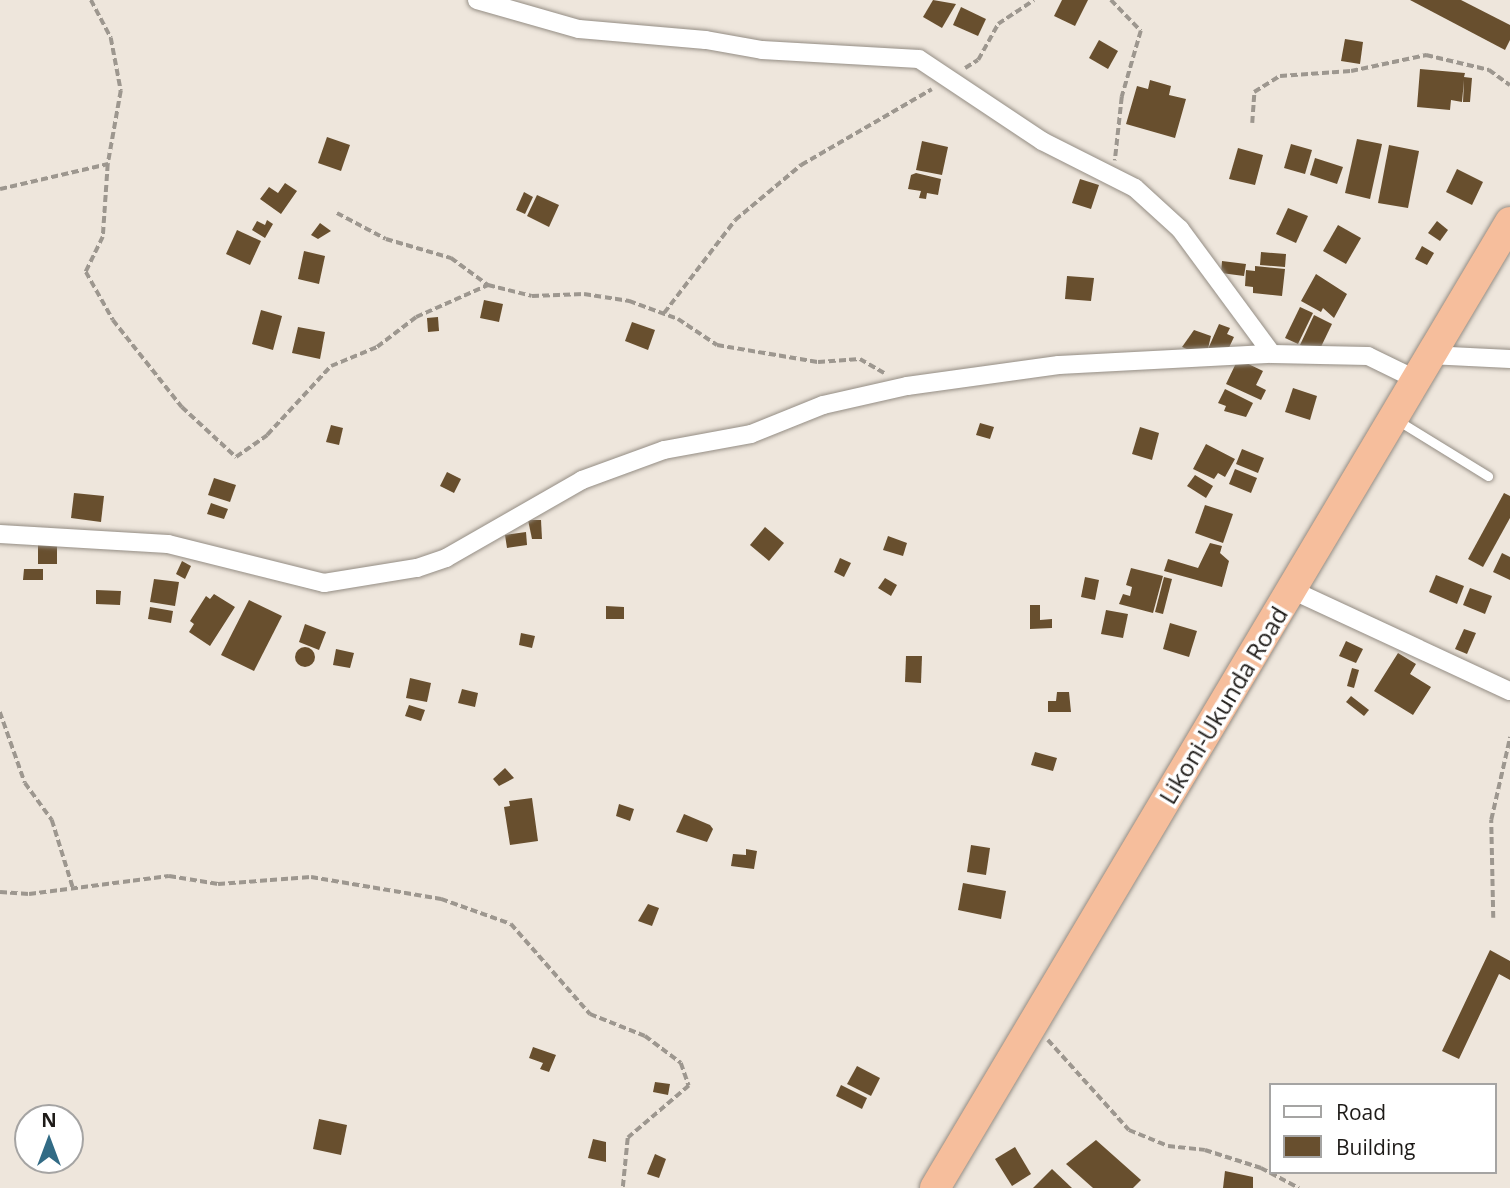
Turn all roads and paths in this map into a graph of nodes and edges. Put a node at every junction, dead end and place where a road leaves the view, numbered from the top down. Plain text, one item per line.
1 (92, 0) edge
2 (477, 0) edge
3 (1034, 0) edge
4 (1111, 0) edge
5 (950, 78) junction
6 (1510, 85) edge
7 (1252, 123) dead end
8 (108, 164) junction
9 (1113, 177) junction
10 (0, 189) edge
11 (337, 213) dead end
12 (1510, 222) edge
13 (488, 285) junction
14 (664, 313) junction
15 (1272, 354) junction
16 (1510, 359) edge
17 (1422, 367) junction
18 (907, 386) junction
19 (1392, 418) junction
20 (1488, 476) dead end
21 (0, 534) edge
22 (1292, 590) junction
23 (1510, 691) edge
24 (0, 712) edge
25 (1510, 737) edge
26 (73, 888) junction
27 (0, 892) edge
28 (1493, 918) dead end
29 (1032, 1023) junction
30 (1268, 1172) edge
31 (1272, 1174) edge
32 (623, 1188) edge
33 (935, 1188) edge
34 (1299, 1188) edge

1 - 8 path
2 - 5 street
3 - 5 path
4 - 9 path
5 - 9 street
5 - 14 path
6 - 7 path
8 - 10 path
8 - 13 path
9 - 15 street
11 - 13 path
12 - 17 highway, Likoni-Ukunda Road
13 - 14 path
14 - 18 path
15 - 17 street
15 - 18 street
16 - 17 street
17 - 19 highway, Likoni-Ukunda Road
18 - 21 street
19 - 20 lane
19 - 22 highway, Likoni-Ukunda Road
22 - 23 street
22 - 29 highway, Likoni-Ukunda Road
24 - 26 path
25 - 28 path
26 - 27 path
26 - 32 path
29 - 30 path
29 - 33 highway, Likoni-Ukunda Road
31 - 34 path

